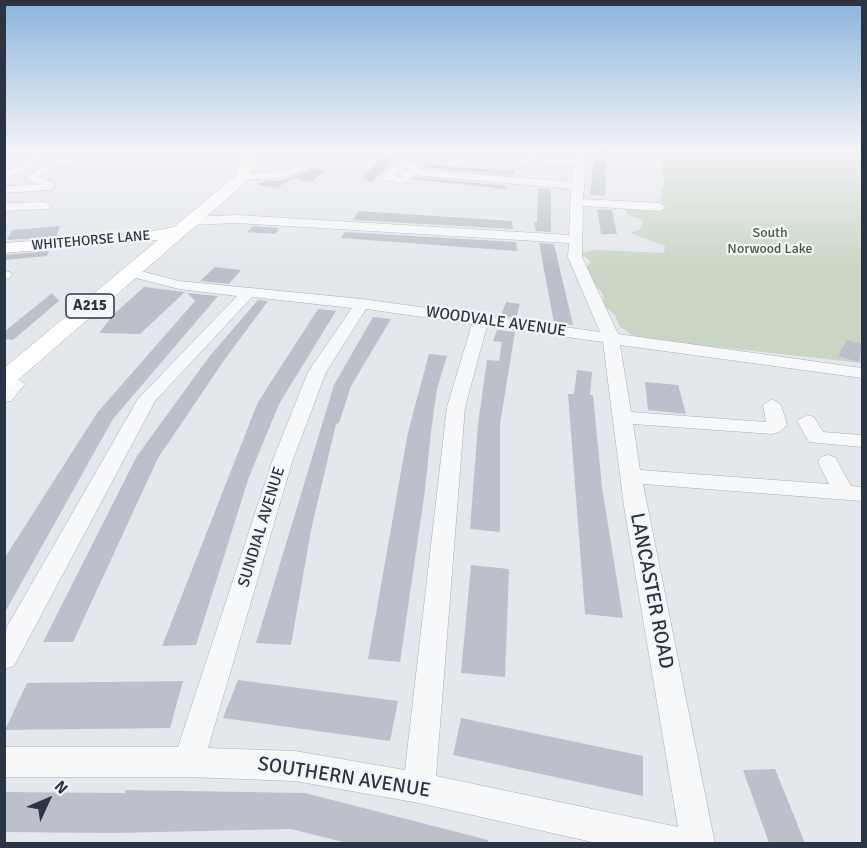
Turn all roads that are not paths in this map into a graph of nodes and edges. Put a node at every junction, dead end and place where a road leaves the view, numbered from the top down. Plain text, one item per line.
1 (43, 189) edge
2 (228, 189) edge
3 (577, 189) edge
4 (6, 200) edge
5 (576, 202) junction
6 (45, 206) dead end
7 (660, 207) dead end
8 (184, 226) junction
9 (574, 239) junction
10 (149, 244) junction
11 (4, 248) edge
12 (129, 272) junction
13 (248, 292) junction
14 (362, 304) junction
15 (481, 320) junction
16 (611, 338) junction
17 (862, 373) edge
18 (5, 386) edge
19 (772, 405) dead end
20 (621, 417) junction
21 (862, 441) edge
22 (630, 476) junction
23 (853, 494) edge
24 (4, 658) edge
25 (4, 762) edge
26 (189, 762) junction
27 (419, 788) junction
28 (679, 843) edge
29 (698, 843) edge

1 - 4 street
2 - 8 main road, A215
3 - 5 street, LANCASTER ROAD
4 - 6 street
5 - 7 street
5 - 9 street, LANCASTER ROAD
8 - 9 street
8 - 10 main road, A215
9 - 16 street, LANCASTER ROAD
10 - 11 main road, WHITEHORSE LANE
10 - 12 main road, A215
12 - 13 street, WOODVALE AVENUE
12 - 18 main road, A215
13 - 14 street, WOODVALE AVENUE
13 - 24 street
14 - 15 street, WOODVALE AVENUE
14 - 26 street, SUNDIAL AVENUE
15 - 16 street, WOODVALE AVENUE
15 - 27 street
16 - 17 street, WOODVALE AVENUE
16 - 20 street, LANCASTER ROAD
19 - 20 street
20 - 22 street, LANCASTER ROAD
21 - 23 street
22 - 23 street
22 - 29 street, LANCASTER ROAD
25 - 26 street, SOUTHERN AVENUE
26 - 27 street, SOUTHERN AVENUE
27 - 28 street, SOUTHERN AVENUE

